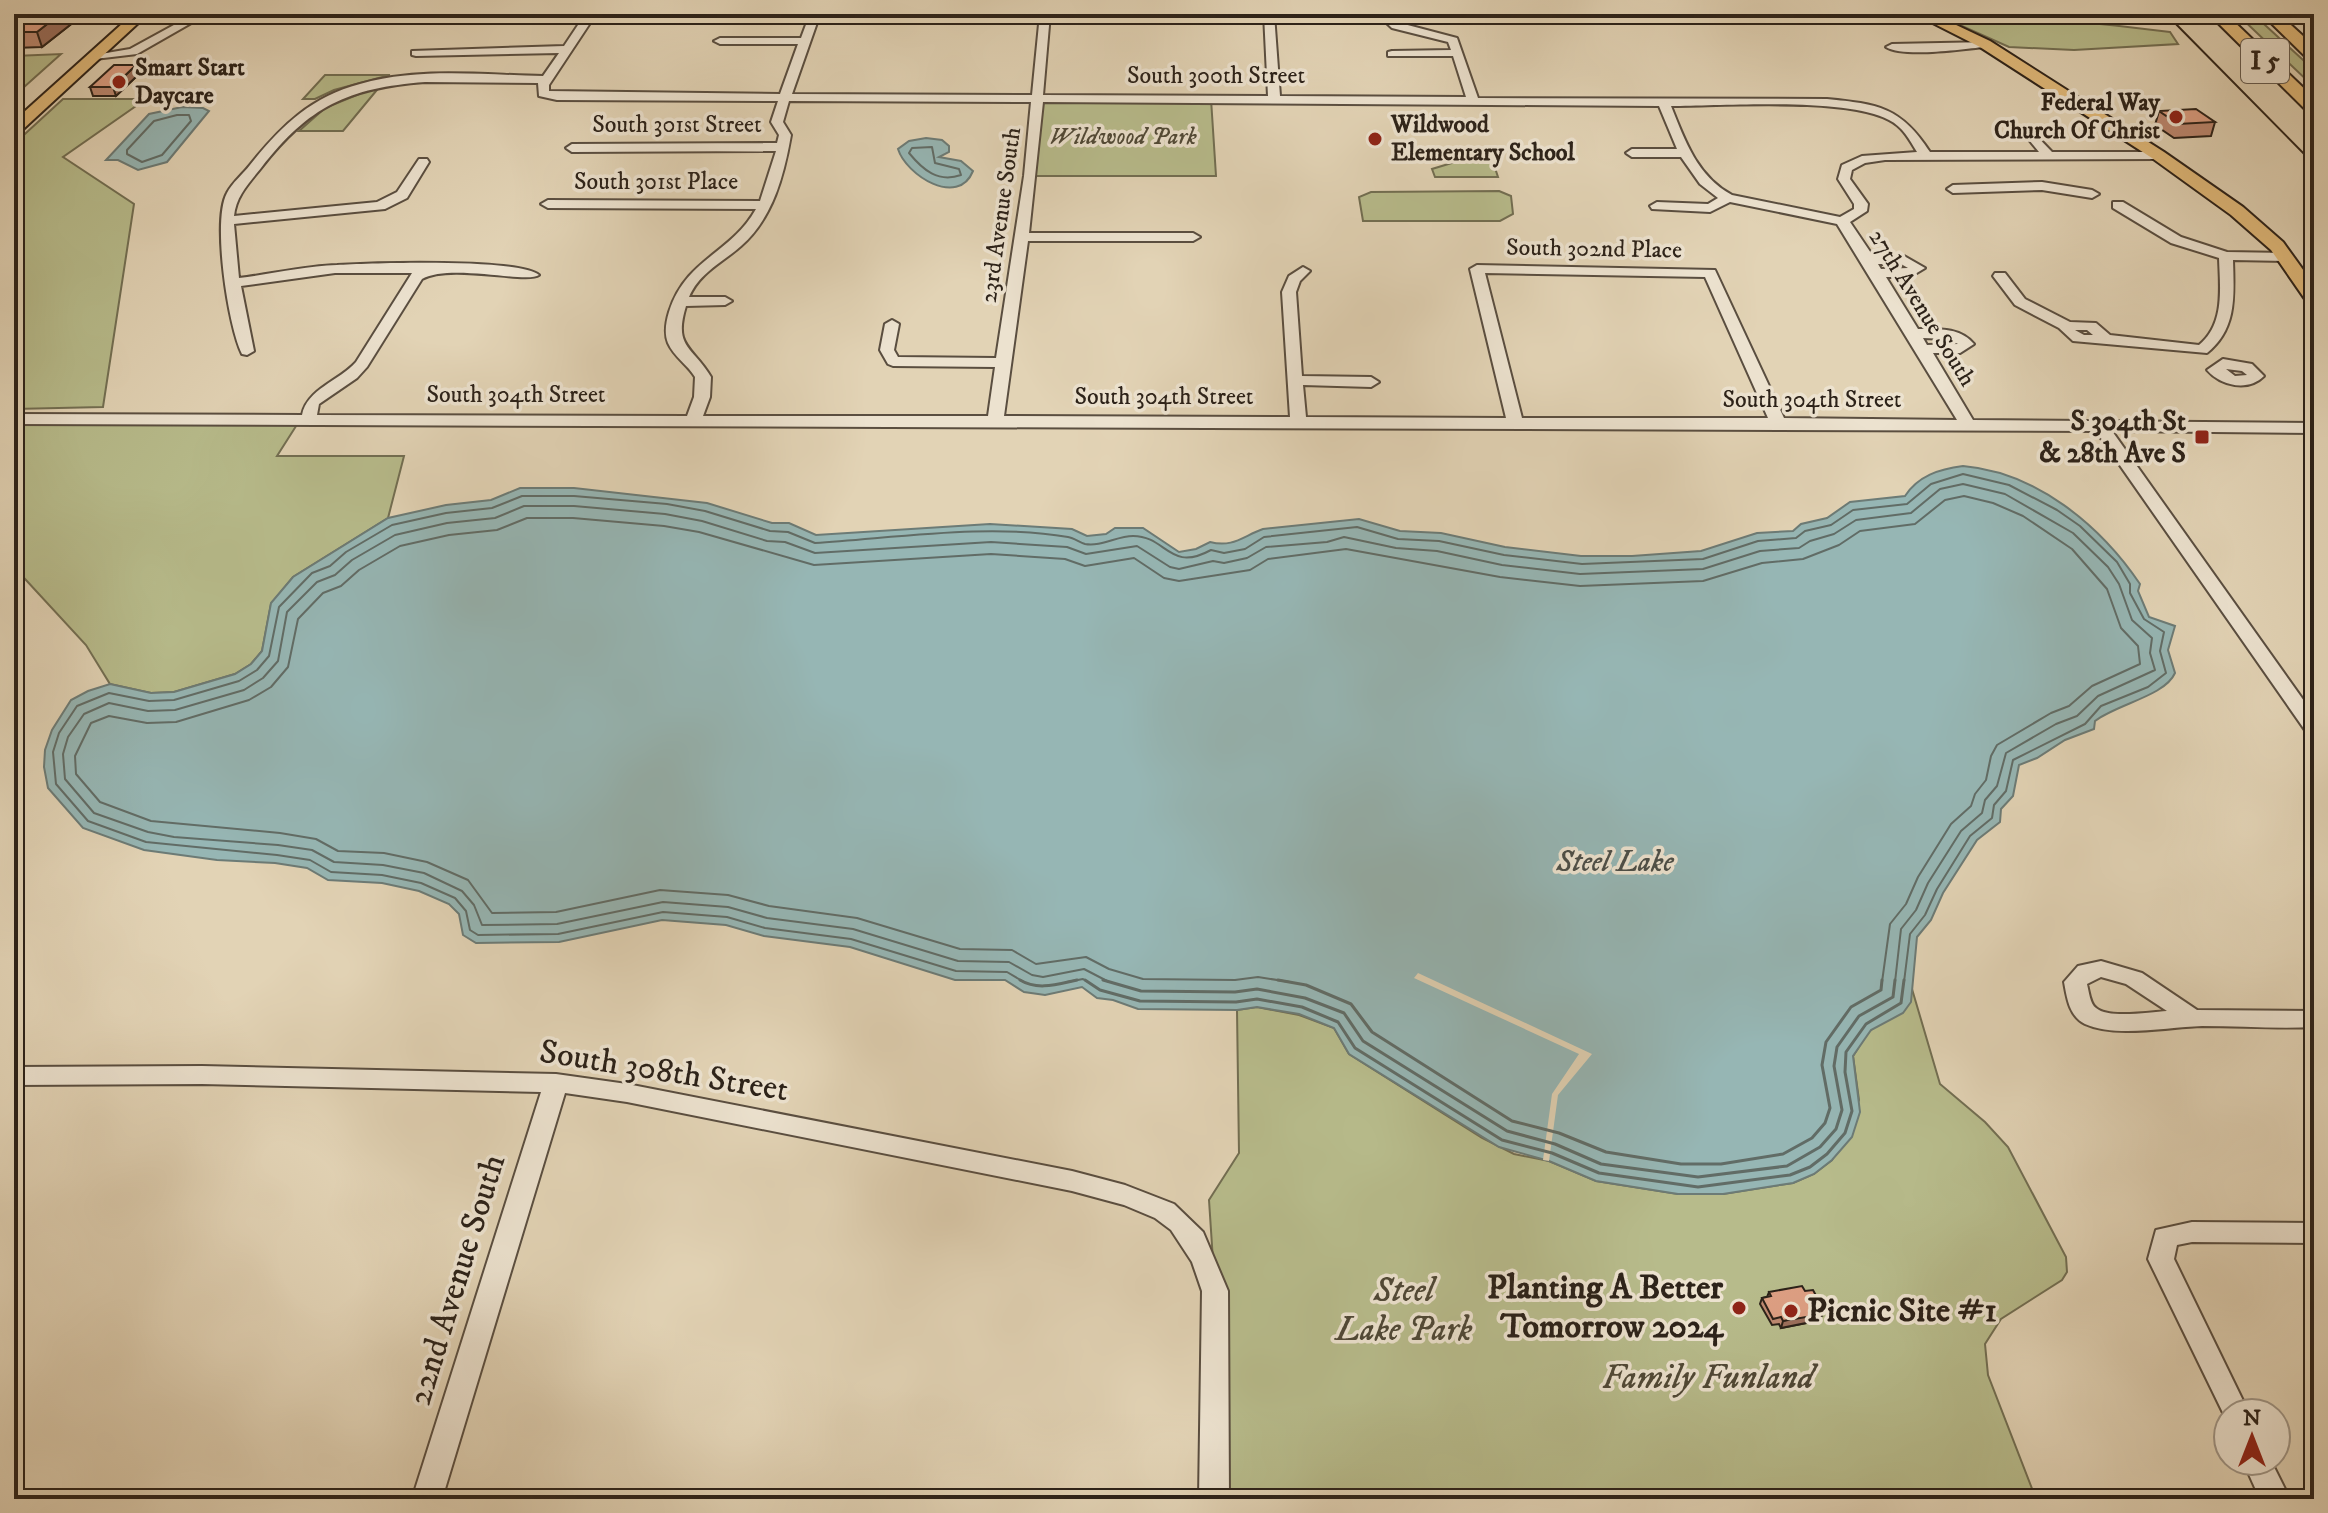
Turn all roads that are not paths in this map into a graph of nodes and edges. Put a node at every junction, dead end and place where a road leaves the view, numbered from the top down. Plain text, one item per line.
1 (141, 14) edge
2 (202, 14) edge
3 (815, 14) edge
4 (1045, 14) edge
5 (1269, 14) edge
6 (1382, 14) edge
7 (1922, 14) edge
8 (2217, 14) edge
9 (2270, 14) edge
10 (590, 17) edge
11 (466, 18) dead end
12 (114, 19) edge
13 (720, 41) dead end
14 (803, 41) junction
15 (1985, 44) junction
16 (1892, 47) dead end
17 (567, 49) junction
18 (416, 53) dead end
19 (1457, 53) junction
20 (1392, 54) dead end
21 (2314, 55) edge
22 (95, 56) junction
23 (544, 86) junction
24 (1039, 97) junction
25 (784, 98) junction
26 (1274, 99) junction
27 (1473, 100) junction
28 (1663, 102) junction
29 (14, 107) edge
30 (2314, 108) edge
31 (14, 129) edge
32 (2027, 130) dead end
33 (783, 147) junction
34 (572, 148) dead end
35 (1632, 153) dead end
36 (1686, 153) junction
37 (1925, 154) junction
38 (2048, 155) junction
39 (2158, 155) junction
40 (1836, 158) dead end
41 (423, 162) dead end
42 (1856, 162) junction
43 (1953, 189) dead end
44 (1728, 198) junction
45 (548, 204) dead end
46 (764, 205) junction
47 (1657, 206) dead end
48 (226, 221) junction
49 (1842, 221) junction
50 (1021, 237) junction
51 (1193, 237) dead end
52 (2226, 256) junction
53 (2286, 257) junction
54 (428, 270) junction
55 (1303, 271) dead end
56 (532, 275) dead end
57 (2000, 276) dead end
58 (235, 283) junction
59 (2314, 298) edge
60 (725, 301) dead end
61 (680, 302) junction
62 (892, 324) dead end
63 (1914, 334) junction
64 (1923, 349) junction
65 (2202, 350) junction
66 (247, 351) dead end
67 (1003, 363) junction
68 (2223, 364) dead end
69 (1295, 380) junction
70 (1371, 382) dead end
71 (309, 418) junction
72 (14, 419) edge
73 (694, 419) junction
74 (995, 421) junction
75 (1298, 421) junction
76 (1515, 423) junction
77 (1778, 423) junction
78 (1968, 425) junction
79 (2101, 426) junction
80 (2314, 428) edge
81 (2314, 729) edge
82 (2192, 1018) dead end
83 (2314, 1019) edge
84 (14, 1076) edge
85 (556, 1083) junction
86 (2314, 1233) edge
87 (2227, 1397) edge
88 (2265, 1477) edge
89 (427, 1499) edge
90 (1214, 1499) edge
91 (2275, 1499) edge

1 - 22 main road
2 - 22 street
3 - 14 street
4 - 24 street, 23rd Avenue South
5 - 26 street
6 - 19 street
7 - 15 main road
8 - 30 highway, I 5
9 - 21 highway, I 5
10 - 11 street
10 - 17 street
12 - 22 main road
12 - 29 main road
13 - 14 street
14 - 25 street
15 - 16 street
15 - 39 main road
17 - 18 street
17 - 23 street
19 - 20 street
19 - 27 street
22 - 31 main road
23 - 25 street, South 300th Street
23 - 48 street, South 300th Street
24 - 25 street, South 300th Street
24 - 26 street, South 300th Street
24 - 50 street, 23rd Avenue South
25 - 33 street
26 - 27 street, South 300th Street
27 - 28 street, South 300th Street
28 - 36 street
28 - 37 street, South 300th Street
32 - 38 street
33 - 34 street, South 301st Street
33 - 46 street
35 - 36 street
36 - 44 street
37 - 38 street
37 - 42 street
38 - 39 street
39 - 53 main road
40 - 42 street
41 - 48 street
42 - 49 street, 27th Avenue South
43 - 52 street
44 - 47 street
44 - 49 street
45 - 46 street, South 301st Place
46 - 61 street
48 - 58 street
49 - 63 street, 27th Avenue South
50 - 51 street
50 - 67 street, 23rd Avenue South
52 - 53 street
52 - 65 street
53 - 59 main road
54 - 56 street
54 - 58 street
54 - 71 street
55 - 69 street
57 - 65 street
58 - 66 street
60 - 61 street
61 - 73 street
62 - 67 street
63 - 64 street, 27th Avenue South
63 - 64 street
64 - 78 street, 27th Avenue South
65 - 68 street
67 - 74 street, 23rd Avenue South
69 - 70 street
69 - 75 street
71 - 72 street, South 304th Street
71 - 73 street, South 304th Street
73 - 74 street, South 304th Street
74 - 75 street, South 304th Street
75 - 76 street, South 304th Street
76 - 77 street, South 304th Street
76 - 77 street, South 302nd Place
77 - 78 street, South 304th Street
78 - 79 street, South 304th Street
79 - 80 street, South 304th Street
79 - 81 street
82 - 83 street
84 - 85 street, South 308th Street
85 - 89 street, 22nd Avenue South
85 - 90 street, South 308th Street
86 - 87 street
88 - 91 street

